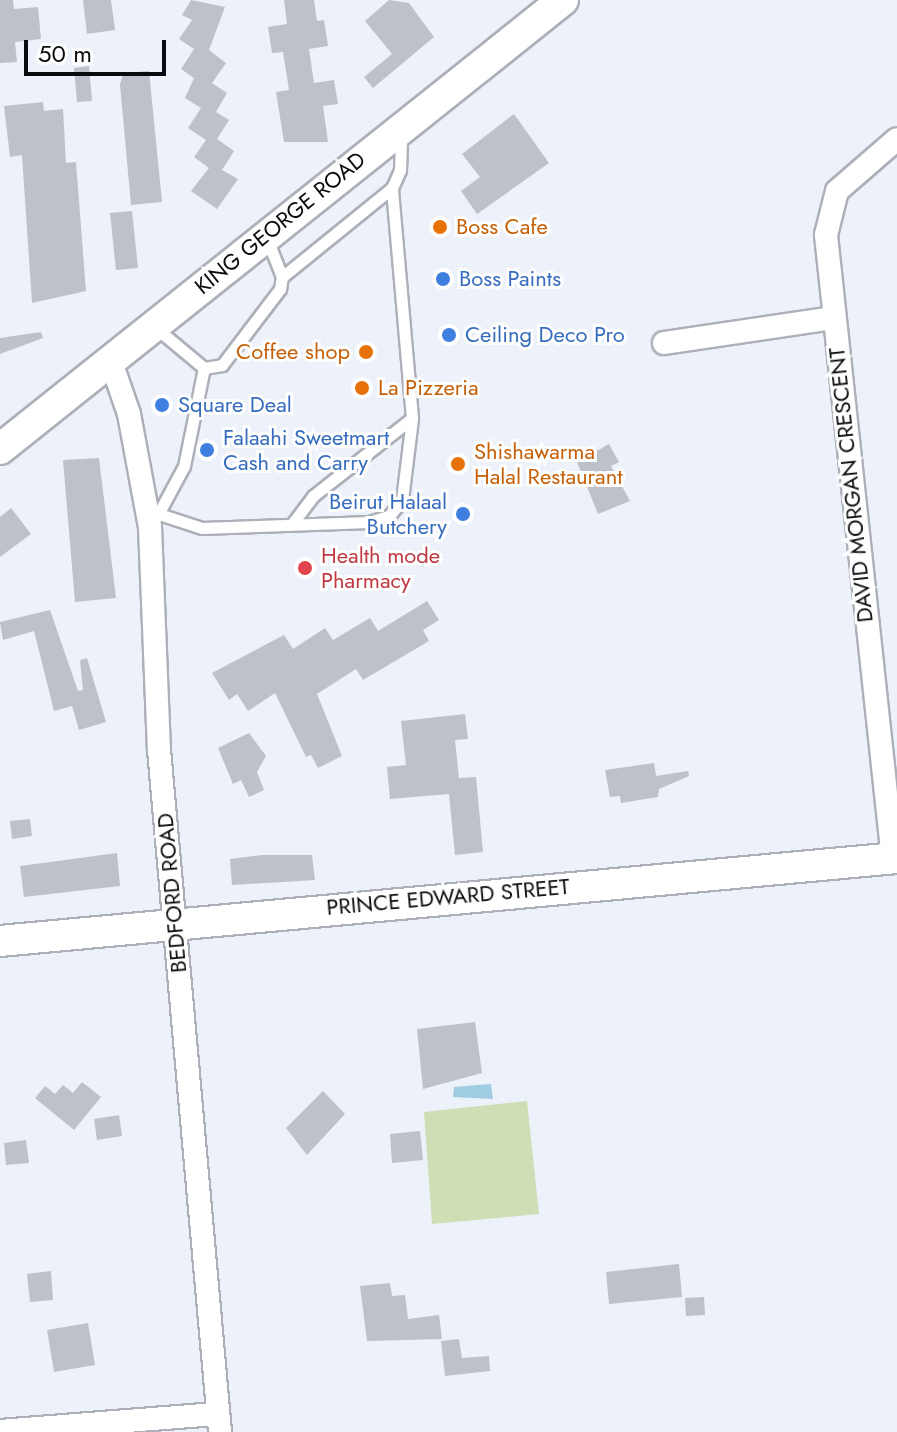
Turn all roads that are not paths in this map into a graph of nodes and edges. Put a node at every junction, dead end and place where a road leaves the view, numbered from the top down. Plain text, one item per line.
1 (563, 0) edge
2 (400, 127) junction
3 (897, 139) edge
4 (392, 188) junction
5 (264, 235) junction
6 (282, 277) junction
7 (833, 318) junction
8 (152, 325) junction
9 (664, 343) dead end
10 (110, 359) junction
11 (204, 368) junction
12 (412, 418) junction
13 (0, 449) edge
14 (155, 521) junction
15 (292, 524) junction
16 (895, 858) edge
17 (175, 924) junction
18 (0, 941) edge
19 (219, 1423) edge
20 (0, 1431) edge

1 - 2 main road, KING GEORGE ROAD
2 - 4 lane
2 - 5 main road, KING GEORGE ROAD
3 - 7 street, DAVID MORGAN CRESCENT
4 - 6 lane
4 - 12 lane
5 - 6 lane
5 - 8 main road, KING GEORGE ROAD
6 - 11 lane
7 - 9 street
7 - 16 street, DAVID MORGAN CRESCENT
8 - 10 main road, KING GEORGE ROAD
8 - 11 lane
10 - 13 main road, KING GEORGE ROAD
10 - 14 street, BEDFORD ROAD
11 - 14 lane
12 - 15 lane
12 - 15 lane
14 - 15 lane
14 - 17 street, BEDFORD ROAD
16 - 17 main road, PRINCE EDWARD STREET
17 - 18 main road, PRINCE EDWARD STREET
17 - 19 street, BEDFORD ROAD
19 - 20 street

